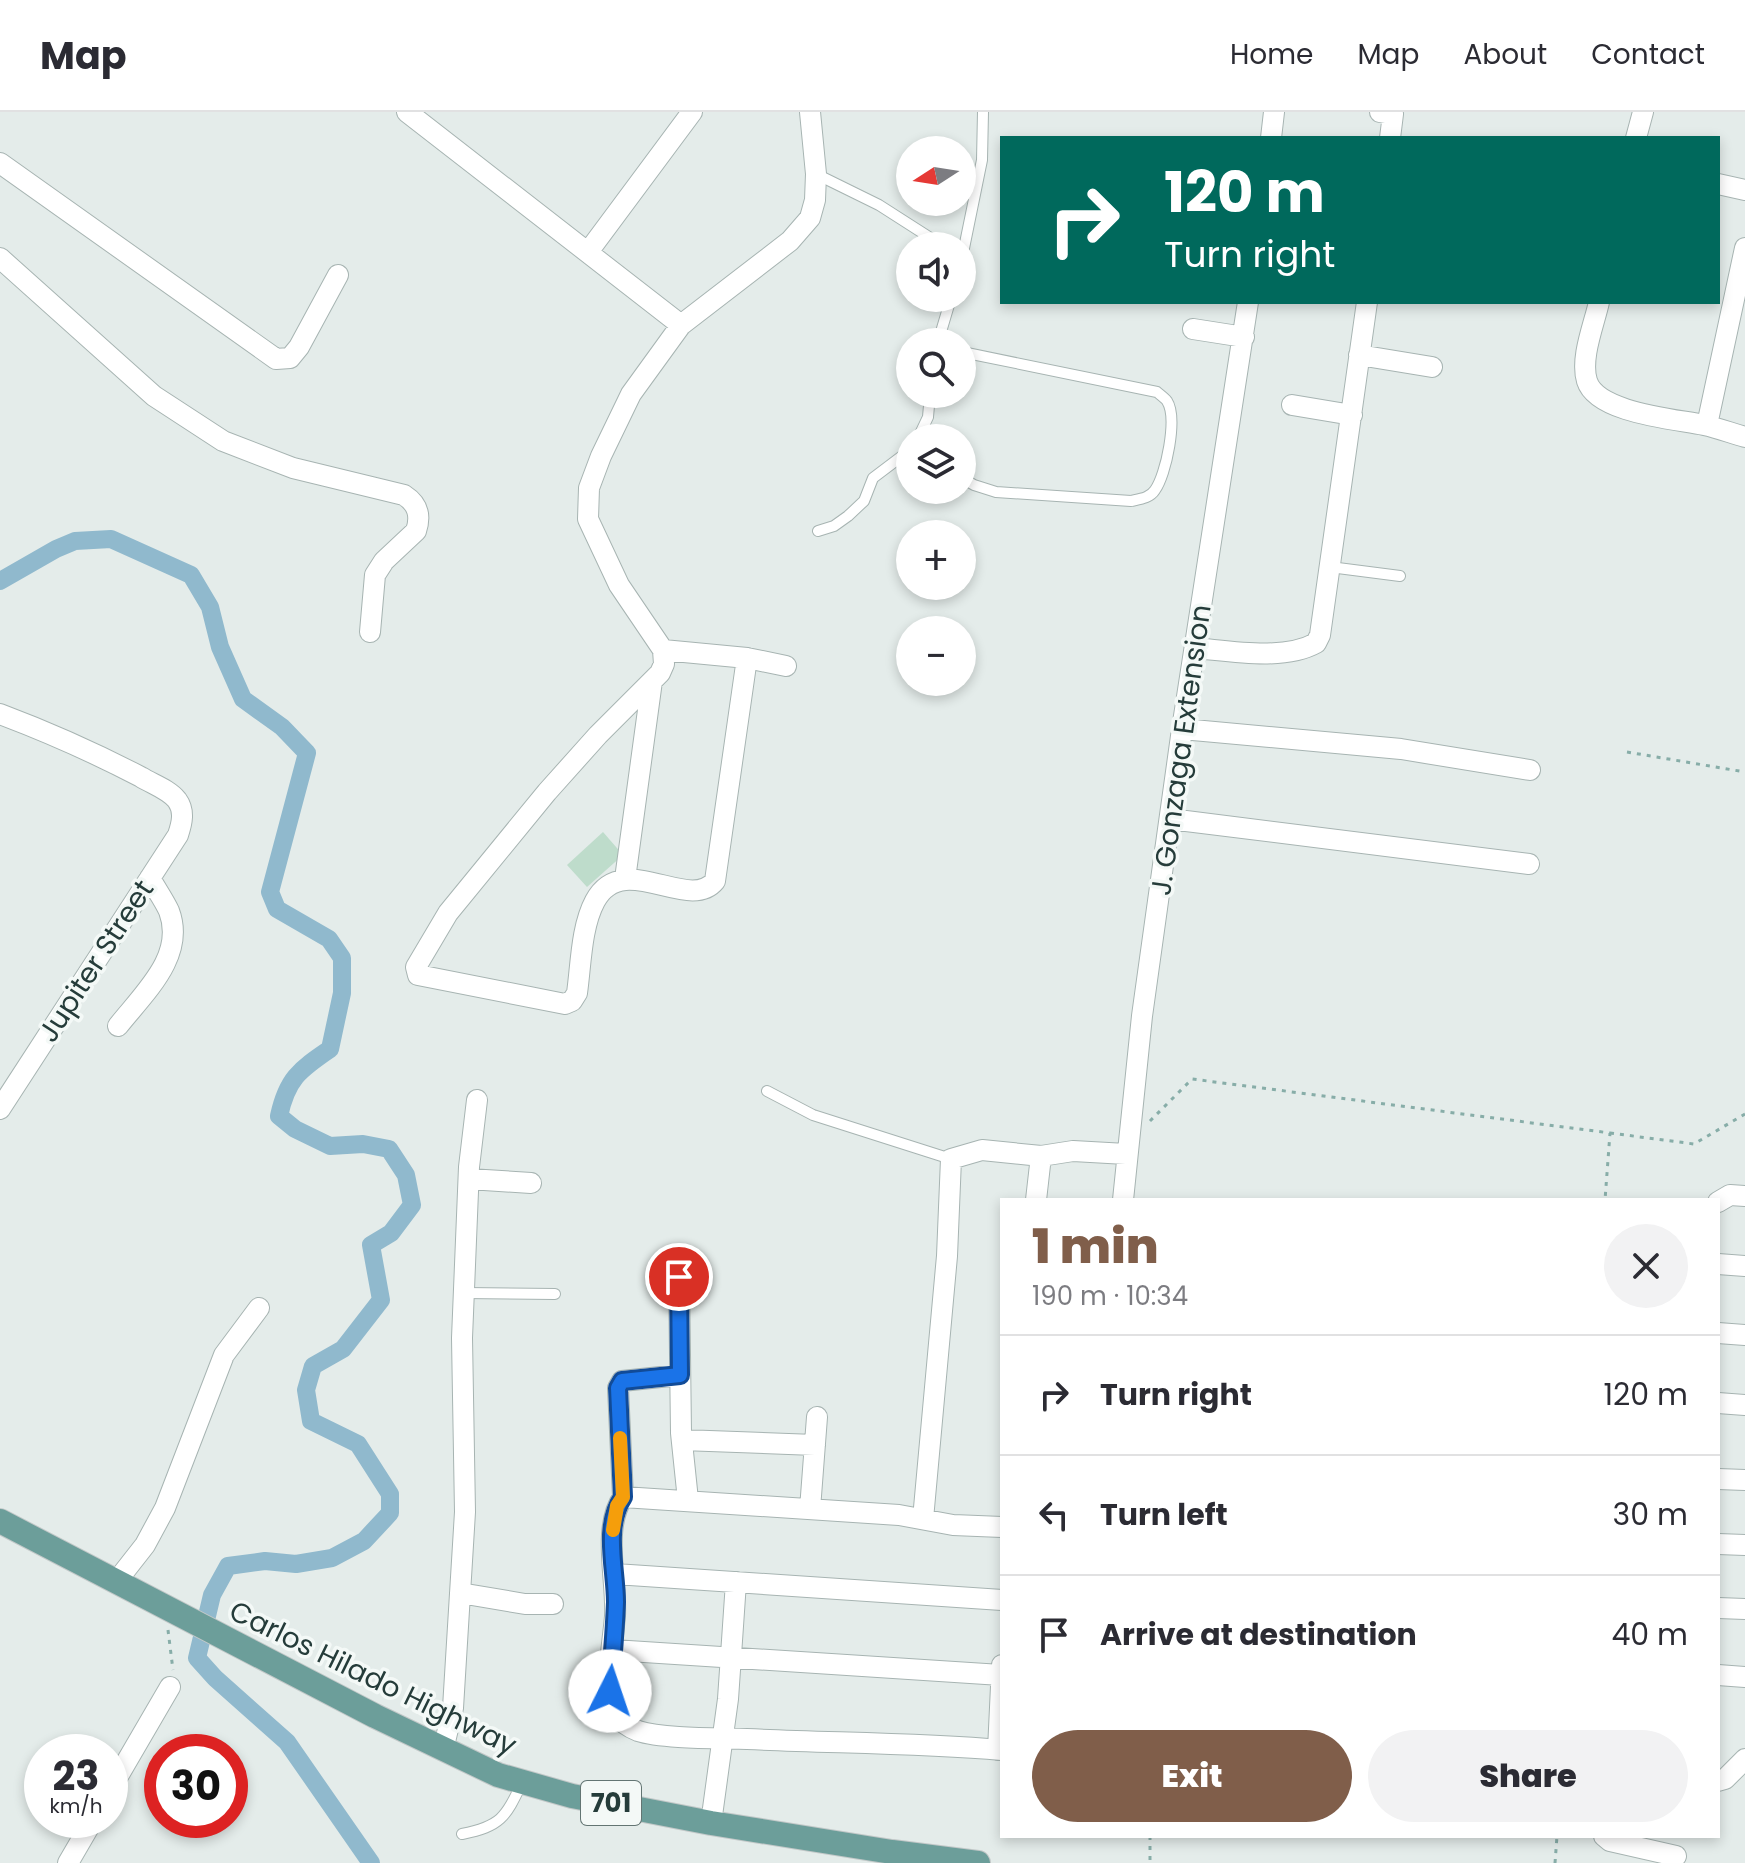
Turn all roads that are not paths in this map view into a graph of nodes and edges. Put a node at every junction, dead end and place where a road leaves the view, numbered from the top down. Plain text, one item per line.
1 (407, 112) edge
2 (692, 112) edge
3 (810, 112) edge
4 (983, 112) edge
5 (1274, 112) edge
6 (1380, 112) edge
7 (1643, 112) edge
8 (1271, 136) edge
9 (1390, 136) edge
10 (1637, 136) edge
11 (0, 163) edge
12 (816, 174) junction
13 (1720, 184) edge
14 (1745, 190) edge
15 (921, 232) edge
16 (967, 232) edge
17 (1745, 248) edge
18 (588, 252) junction
19 (0, 258) edge
20 (338, 275) dead end
21 (1248, 304) edge
22 (1367, 304) edge
23 (1599, 304) edge
24 (681, 325) junction
25 (1193, 329) dead end
26 (1244, 337) junction
27 (976, 355) edge
28 (1359, 355) junction
29 (1432, 367) dead end
30 (1292, 405) dead end
31 (1352, 415) junction
32 (1707, 425) junction
33 (1745, 437) edge
34 (896, 461) edge
35 (976, 486) edge
36 (818, 531) dead end
37 (1330, 567) junction
38 (1400, 576) dead end
39 (370, 632) dead end
40 (1195, 648) junction
41 (663, 650) junction
42 (747, 658) junction
43 (786, 666) dead end
44 (652, 681) junction
45 (0, 714) edge
46 (1182, 729) junction
47 (1530, 770) dead end
48 (1170, 819) junction
49 (1529, 864) dead end
50 (150, 878) junction
51 (625, 879) junction
52 (118, 1026) dead end
53 (767, 1091) dead end
54 (477, 1100) dead end
55 (0, 1109) edge
56 (1126, 1150) junction
57 (1041, 1156) junction
58 (951, 1159) junction
59 (469, 1179) junction
60 (531, 1183) dead end
61 (1745, 1196) edge
62 (1036, 1198) edge
63 (1123, 1198) edge
64 (1720, 1201) edge
65 (1720, 1264) edge
66 (1745, 1266) edge
67 (679, 1277) dead end
68 (464, 1293) junction
69 (555, 1294) dead end
70 (259, 1308) dead end
71 (1720, 1333) edge
72 (1745, 1335) edge
73 (680, 1375) junction
74 (1720, 1403) edge
75 (1745, 1405) edge
76 (817, 1417) dead end
77 (682, 1440) junction
78 (815, 1445) junction
79 (1720, 1479) edge
80 (1745, 1480) edge
81 (623, 1497) junction
82 (688, 1500) junction
83 (810, 1509) junction
84 (923, 1519) junction
85 (0, 1521) edge
86 (1000, 1527) edge
87 (1720, 1544) edge
88 (1745, 1545) edge
89 (615, 1574) junction
90 (116, 1582) junction
91 (736, 1582) junction
92 (460, 1593) junction
93 (1000, 1600) edge
94 (553, 1604) dead end
95 (1720, 1608) edge
96 (1745, 1609) edge
97 (613, 1650) junction
98 (731, 1658) junction
99 (1000, 1675) edge
100 (1720, 1675) edge
101 (1745, 1677) edge
102 (170, 1687) road end
103 (722, 1738) junction
104 (443, 1750) junction
105 (1000, 1750) edge
106 (128, 1759) edge
107 (1745, 1759) edge
108 (1720, 1780) edge
109 (522, 1783) junction
110 (711, 1823) junction
111 (462, 1834) dead end
112 (83, 1838) edge
113 (1606, 1838) edge
114 (1669, 1852) edge
115 (892, 1858) edge
116 (68, 1863) edge
117 (978, 1863) edge

1 - 18 street
2 - 18 street
3 - 12 street
4 - 16 lane
5 - 8 street
6 - 9 street
7 - 10 street
11 - 20 street
12 - 15 lane
12 - 24 street
13 - 14 street
17 - 32 street
18 - 24 street
19 - 39 street
21 - 26 street, J. Gonzaga Extension
22 - 28 street
23 - 32 street
24 - 41 street
25 - 26 street
26 - 40 street, J. Gonzaga Extension
27 - 35 lane
28 - 29 street
28 - 31 street
30 - 31 street
31 - 37 street
32 - 33 street
34 - 36 lane
37 - 38 lane
37 - 40 street
40 - 46 street, J. Gonzaga Extension
41 - 42 street
41 - 44 street
42 - 43 street
42 - 51 street
44 - 51 street
44 - 51 street
45 - 50 street, Jupiter Street
46 - 47 street
46 - 48 street, J. Gonzaga Extension
48 - 49 street
48 - 56 street, J. Gonzaga Extension
50 - 52 street
50 - 55 street, Jupiter Street
53 - 58 lane
54 - 59 street
56 - 57 street
56 - 63 street, J. Gonzaga Extension
57 - 58 street
57 - 62 street
58 - 84 street
59 - 60 street
59 - 68 street
61 - 64 street
65 - 66 street
67 - 73 street
68 - 69 lane
68 - 92 street
70 - 90 street
71 - 72 street
73 - 77 street
73 - 81 street
74 - 75 street
76 - 78 street
77 - 78 street
77 - 82 street
78 - 83 street
79 - 80 street
81 - 82 street
81 - 89 street
82 - 83 street
83 - 84 street
84 - 86 street
85 - 90 main road, Carlos Hilado Highway / 701
87 - 88 street
89 - 91 street
89 - 97 street
90 - 104 main road, Carlos Hilado Highway / 701
91 - 93 street
91 - 98 street
92 - 94 street
92 - 104 street
95 - 96 street
97 - 98 street
97 - 103 street
98 - 99 street
98 - 103 street
100 - 101 street
102 - 106 street
103 - 105 street
103 - 110 street
104 - 109 main road, Carlos Hilado Highway / 701
107 - 108 street
109 - 110 main road, Carlos Hilado Highway / 701
109 - 111 lane
110 - 115 main road, Carlos Hilado Highway / 701
112 - 116 street
113 - 114 street
115 - 117 main road, Carlos Hilado Highway / 701

